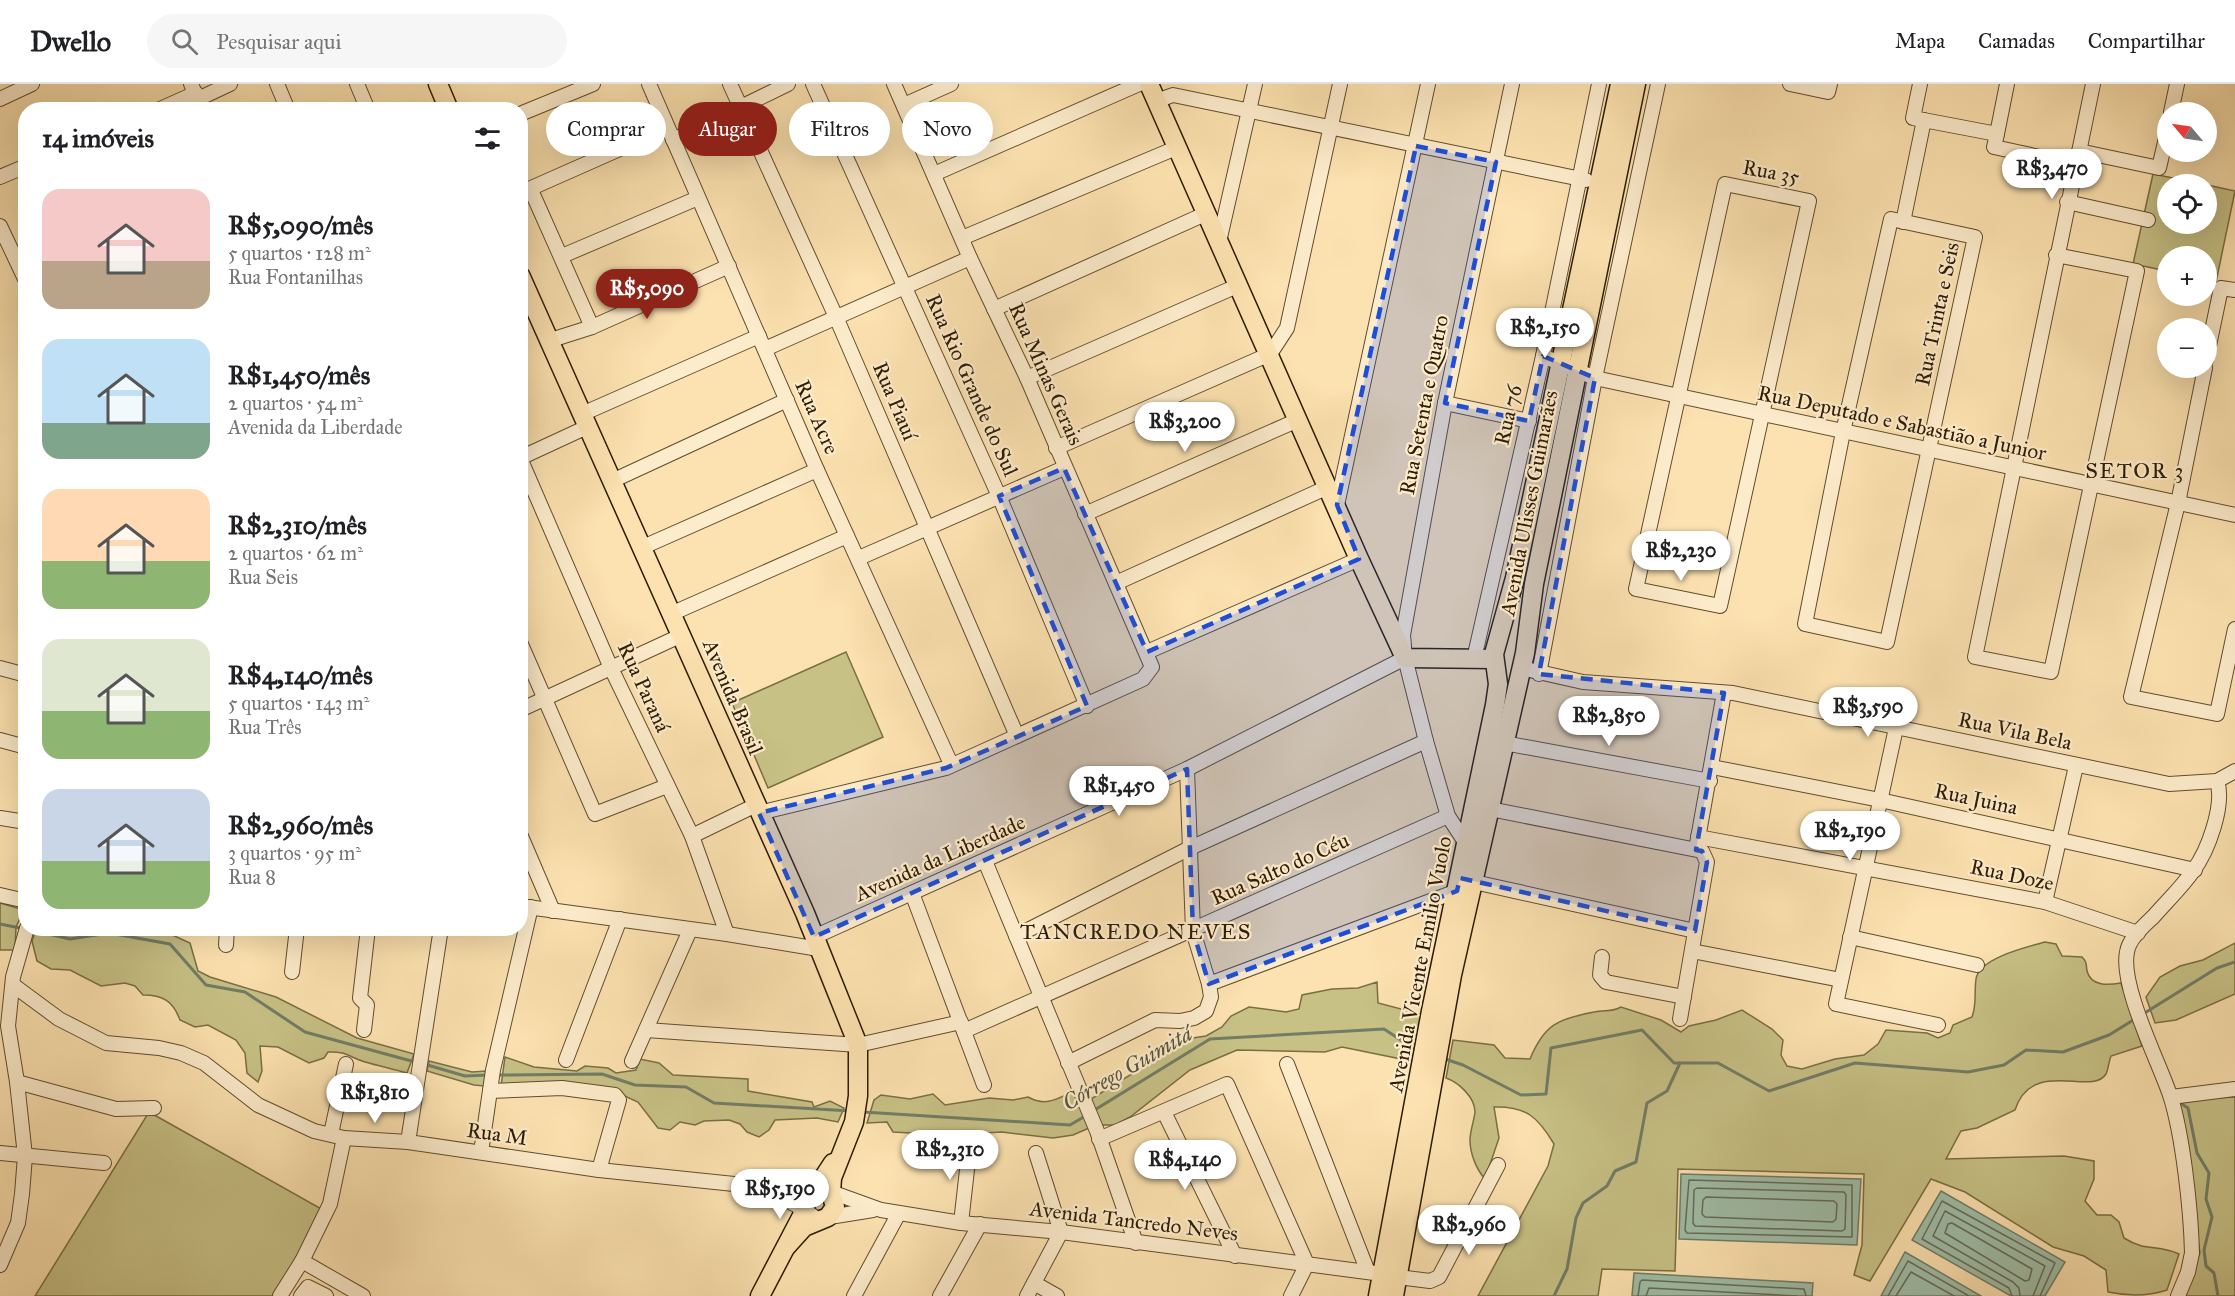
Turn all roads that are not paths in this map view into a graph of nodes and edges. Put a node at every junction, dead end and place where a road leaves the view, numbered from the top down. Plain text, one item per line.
1 (32, 84) edge
2 (230, 84) edge
3 (277, 84) edge
4 (357, 84) edge
5 (438, 84) edge
6 (592, 84) edge
7 (649, 84) edge
8 (730, 84) edge
9 (788, 84) edge
10 (813, 84) edge
11 (894, 84) edge
12 (951, 84) edge
13 (1139, 84) edge
14 (1149, 84) edge
15 (1256, 84) edge
16 (1340, 84) edge
17 (1428, 84) edge
18 (1512, 84) edge
19 (1599, 84) edge
20 (1620, 84) edge
21 (1636, 84) edge
22 (1658, 84) edge
23 (1790, 84) edge
24 (1830, 84) edge
25 (1920, 84) edge
26 (2007, 84) edge
27 (2093, 84) edge
28 (2177, 84) edge
29 (1168, 94) edge
30 (197, 97) edge
31 (0, 99) edge
32 (182, 102) edge
33 (285, 102) edge
34 (365, 102) edge
35 (446, 102) edge
36 (739, 102) edge
37 (751, 102) edge
38 (903, 102) edge
39 (911, 102) edge
40 (2173, 102) edge
41 (1249, 110) junction
42 (528, 111) edge
43 (1924, 120) junction
44 (1331, 126) junction
45 (678, 131) edge
46 (670, 134) junction
47 (1997, 134) junction
48 (1416, 146) junction
49 (1176, 148) junction
50 (763, 156) edge
51 (926, 156) edge
52 (2077, 158) junction
53 (1496, 162) junction
54 (2160, 162) edge
55 (18, 169) edge
56 (934, 174) junction
57 (0, 177) edge
58 (1579, 179) junction
59 (1607, 184) junction
60 (528, 190) edge
61 (528, 195) edge
62 (698, 198) junction
63 (2067, 202) junction
64 (1205, 214) junction
65 (2148, 220) dead end
66 (1903, 222) junction
67 (0, 226) edge
68 (962, 238) junction
69 (1219, 242) junction
70 (18, 249) edge
71 (2055, 255) junction
72 (562, 256) junction
73 (969, 258) junction
74 (729, 266) junction
75 (1237, 286) junction
76 (905, 288) junction
77 (2235, 290) edge
78 (528, 292) edge
79 (994, 309) junction
80 (836, 317) junction
81 (2215, 318) edge
82 (592, 327) junction
83 (759, 336) junction
84 (551, 340) junction
85 (765, 349) junction
86 (1270, 354) junction
87 (1543, 356) junction
88 (1569, 369) junction
89 (1027, 378) junction
90 (1595, 378) junction
91 (2203, 378) edge
92 (1678, 397) junction
93 (787, 400) junction
94 (1445, 403) junction
95 (1762, 415) junction
96 (585, 420) junction
97 (1298, 420) junction
98 (1529, 421) junction
99 (1843, 432) junction
100 (1056, 448) junction
101 (1930, 450) junction
102 (528, 453) edge
103 (1064, 468) junction
104 (2013, 468) junction
105 (817, 470) junction
106 (528, 476) edge
107 (612, 481) junction
108 (2091, 485) junction
109 (1328, 487) junction
110 (999, 496) junction
111 (2178, 503) junction
112 (1337, 506) junction
113 (1085, 514) junction
114 (2235, 515) edge
115 (927, 529) junction
116 (847, 536) junction
117 (643, 547) junction
118 (859, 558) junction
119 (1359, 559) junction
120 (1116, 583) junction
121 (673, 613) junction
122 (2235, 629) edge
123 (682, 635) junction
124 (1525, 648) junction
125 (1147, 652) junction
126 (1497, 655) junction
127 (1405, 658) junction
128 (1474, 659) junction
129 (528, 660) edge
130 (0, 668) edge
131 (611, 668) junction
132 (1521, 668) junction
133 (18, 673) edge
134 (1539, 674) junction
135 (1724, 693) junction
136 (545, 699) junction
137 (528, 706) edge
138 (1087, 706) junction
139 (1896, 728) junction
140 (1017, 736) junction
141 (0, 740) edge
142 (1426, 741) junction
143 (1504, 743) junction
144 (18, 745) edge
145 (951, 764) junction
146 (2076, 766) junction
147 (1712, 767) junction
148 (1186, 769) junction
149 (2235, 771) edge
150 (1710, 781) junction
151 (2217, 781) junction
152 (667, 786) junction
153 (1880, 800) junction
154 (758, 809) junction
155 (1490, 809) junction
156 (1448, 816) junction
157 (0, 818) edge
158 (18, 821) edge
159 (692, 836) junction
160 (2059, 838) junction
161 (1697, 843) junction
162 (1467, 845) junction
163 (1188, 849) junction
164 (528, 853) edge
165 (985, 861) junction
166 (1865, 867) junction
167 (2194, 870) junction
168 (1474, 882) junction
169 (1457, 891) junction
170 (912, 894) junction
171 (0, 895) edge
172 (18, 899) edge
173 (2045, 902) junction
174 (528, 907) edge
175 (553, 911) junction
176 (620, 919) junction
177 (690, 930) junction
178 (1193, 931) junction
179 (1695, 931) junction
180 (2138, 933) junction
181 (727, 934) junction
182 (24, 936) edge
183 (227, 936) edge
184 (296, 936) edge
185 (367, 936) edge
186 (440, 936) edge
187 (520, 936) edge
188 (1016, 936) junction
189 (1850, 937) junction
190 (817, 943) junction
191 (226, 945) dead end
192 (1692, 951) junction
193 (1602, 957) dead end
194 (1977, 965) dead end
195 (292, 972) dead end
196 (9, 980) edge
197 (1841, 980) junction
198 (1209, 984) junction
199 (1043, 997) junction
200 (1684, 997) junction
201 (1680, 1019) dead end
202 (1938, 1025) dead end
203 (963, 1027) junction
204 (364, 1030) dead end
205 (646, 1030) junction
206 (1434, 1036) junction
207 (858, 1045) junction
208 (566, 1060) dead end
209 (632, 1061) dead end
210 (1068, 1063) junction
211 (346, 1064) dead end
212 (1287, 1064) dead end
213 (492, 1081) junction
214 (18, 1082) junction
215 (984, 1085) dead end
216 (2235, 1089) edge
217 (2171, 1097) junction
218 (154, 1108) dead end
219 (1164, 1112) junction
220 (1098, 1135) junction
221 (337, 1136) junction
222 (408, 1142) junction
223 (970, 1143) dead end
224 (481, 1152) junction
225 (0, 1153) edge
226 (1036, 1153) dead end
227 (25, 1156) junction
228 (104, 1163) dead end
229 (1498, 1165) dead end
230 (599, 1170) junction
231 (763, 1187) junction
232 (823, 1191) junction
233 (805, 1210) junction
234 (881, 1210) junction
235 (899, 1213) junction
236 (825, 1218) junction
237 (962, 1223) junction
238 (981, 1224) junction
239 (1061, 1232) junction
240 (1136, 1243) junction
241 (786, 1247) junction
242 (1235, 1256) junction
243 (302, 1261) junction
244 (0, 1264) edge
245 (1307, 1264) junction
246 (1383, 1274) junction
247 (1034, 1283) junction
248 (280, 1296) edge
249 (301, 1296) edge
250 (326, 1296) edge
251 (363, 1296) edge
252 (760, 1296) edge
253 (854, 1296) edge
254 (940, 1296) edge
255 (1027, 1296) edge
256 (1057, 1296) edge
257 (1291, 1296) edge
258 (1378, 1296) edge
259 (1394, 1296) edge
260 (2178, 1296) edge

1 - 31 street
2 - 30 street
3 - 33 street
4 - 34 street
5 - 35 main road
6 - 42 street
7 - 46 street, Rua Acre
8 - 36 street, Rua Piauí
9 - 37 street
10 - 76 street, Rua Rio Grande do Sul
11 - 38 street, Rua Minas Gerais
12 - 39 street
13 - 56 street
14 - 29 main road
15 - 41 street
16 - 44 street
17 - 48 street
18 - 53 street, Rua Setenta e Quatro
19 - 58 street, Rua 76
20 - 59 main road, Avenida Ulisses Guimarães
21 - 59 main road, Avenida Ulisses Guimarães
22 - 90 street
23 - 24 street
25 - 43 street
26 - 47 street
27 - 52 street
28 - 40 street
29 - 41 street
29 - 49 main road
30 - 32 street
41 - 44 street
41 - 69 street
43 - 47 street
43 - 66 street
44 - 48 street
44 - 86 street
45 - 46 street
46 - 60 street
46 - 62 street, Rua Acre
47 - 52 street
48 - 53 street
48 - 112 street
49 - 64 main road
49 - 68 street
50 - 80 street, Rua Piauí
51 - 56 street, Rua Minas Gerais
52 - 54 street
52 - 63 street
53 - 58 street
53 - 94 street, Rua Setenta e Quatro
55 - 57 street
56 - 68 street, Rua Minas Gerais
58 - 59 street
58 - 87 street, Rua 76
59 - 88 main road, Avenida Ulisses Guimarães
61 - 72 street
62 - 72 street
62 - 74 street, Rua Acre
63 - 65 street
63 - 71 street
64 - 69 main road
64 - 79 street
66 - 99 street
66 - 101 street, Rua Trinta e Seis
67 - 70 street
68 - 73 street, Rua Minas Gerais
69 - 75 main road
71 - 104 street
71 - 108 street
72 - 82 street
73 - 76 street
73 - 79 street, Rua Minas Gerais
74 - 82 street
74 - 83 street, Rua Acre
75 - 86 main road
75 - 89 street
76 - 80 street
76 - 110 street, Rua Rio Grande do Sul
77 - 81 street
78 - 84 main road, Avenida Brasil
79 - 89 street, Rua Minas Gerais
80 - 85 street
80 - 115 street, Rua Piauí
82 - 84 street
83 - 85 street, Rua Acre
83 - 96 street
84 - 96 main road, Avenida Brasil
85 - 93 street, Rua Acre
86 - 97 main road
86 - 100 street
87 - 88 street, Rua Deputado e Sabastião a Junior
87 - 98 street, Rua 76
88 - 90 street, Rua Deputado e Sabastião a Junior
88 - 124 main road, Avenida Ulisses Guimarães
88 - 126 main road, Avenida Ulisses Guimarães
89 - 100 street, Rua Minas Gerais
90 - 92 street, Rua Deputado e Sabastião a Junior
90 - 134 street
91 - 111 street
92 - 95 street, Rua Deputado e Sabastião a Junior
92 - 95 street
92 - 95 street, Rua 35
93 - 105 street, Rua Acre
93 - 107 street
94 - 98 street
94 - 127 street, Rua Setenta e Quatro
95 - 99 street, Rua Deputado e Sabastião a Junior
96 - 102 street
96 - 107 main road, Avenida Brasil
97 - 109 main road
97 - 113 street
98 - 128 street, Rua 76
99 - 101 street, Rua Deputado e Sabastião a Junior
99 - 101 street
100 - 103 street, Rua Minas Gerais
101 - 104 street, Rua Deputado e Sabastião a Junior
103 - 110 street
103 - 113 street, Rua Minas Gerais
104 - 108 street, Rua Deputado e Sabastião a Junior
104 - 108 street
105 - 116 street, Rua Acre
105 - 117 street
106 - 131 street, Rua Paraná
107 - 117 main road, Avenida Brasil
108 - 111 street, Rua Deputado e Sabastião a Junior
109 - 112 main road
109 - 120 street
110 - 115 street
110 - 138 street, Rua Rio Grande do Sul
111 - 114 street, Rua Deputado e Sabastião a Junior
111 - 122 street
112 - 119 main road
113 - 120 street, Rua Minas Gerais
115 - 118 street
115 - 140 street, Rua Piauí
116 - 118 street, Rua Acre
116 - 121 street
117 - 121 main road, Avenida Brasil
118 - 145 street, Rua Acre
119 - 125 street
119 - 127 main road
120 - 125 street, Rua Minas Gerais
121 - 123 main road, Avenida Brasil
123 - 131 street
123 - 154 main road, Avenida Brasil
124 - 126 main road
124 - 132 main road, Avenida Vicente Emilio Vuolo
125 - 138 street
126 - 128 main road
126 - 132 main road
126 - 162 main road, Avenida Vicente Emilio Vuolo
127 - 128 main road
127 - 142 street, Rua Setenta e Quatro
127 - 148 street, Avenida da Liberdade
129 - 136 street
130 - 133 street
131 - 136 street
131 - 152 street, Rua Paraná
132 - 134 street, Rua Vila Bela
132 - 143 main road, Avenida Vicente Emilio Vuolo
134 - 135 street, Rua Vila Bela
135 - 139 street, Rua Vila Bela
135 - 147 street
136 - 137 street
136 - 152 street
138 - 140 street
139 - 146 street, Rua Vila Bela
139 - 153 street
140 - 145 street
141 - 144 street
142 - 156 street, Rua Setenta e Quatro
142 - 163 street
143 - 150 street
143 - 155 main road, Avenida Vicente Emilio Vuolo
145 - 154 street
146 - 151 street, Rua Vila Bela
146 - 160 street
147 - 150 street
147 - 153 street, Rua Juina
148 - 163 street
148 - 165 street, Avenida da Liberdade
149 - 151 street
150 - 161 street
151 - 167 street
152 - 159 street, Rua Paraná
153 - 160 street, Rua Juina
153 - 166 street
154 - 159 street
154 - 190 main road, Avenida Brasil
155 - 161 street, Rua Doze
155 - 168 main road, Avenida Vicente Emilio Vuolo
156 - 162 street, Rua Setenta e Quatro
156 - 178 street, Rua Salto do Céu
157 - 158 street
159 - 181 street, Rua Paraná
160 - 167 street, Rua Juina
160 - 173 street
161 - 166 street, Rua Doze
161 - 179 street
162 - 169 main road, Avenida Vicente Emilio Vuolo
163 - 178 street
163 - 188 street
164 - 175 street
165 - 170 street, Avenida da Liberdade
165 - 188 street
166 - 173 street, Rua Doze
166 - 189 street
167 - 180 street
168 - 179 street
168 - 206 main road, Avenida Vicente Emilio Vuolo
169 - 198 street
169 - 206 main road, Avenida Vicente Emilio Vuolo
170 - 190 street, Avenida da Liberdade
170 - 203 street
171 - 172 street
173 - 180 street, Rua Doze
174 - 175 street
175 - 176 street
176 - 177 street
176 - 208 street
177 - 181 street
177 - 205 street
178 - 198 street
178 - 199 street, Rua Salto do Céu
179 - 192 street
180 - 217 street
181 - 190 street
182 - 196 street
183 - 191 street
184 - 195 street
185 - 204 street
186 - 222 street
187 - 213 street
188 - 199 street
189 - 194 street
189 - 197 street
190 - 207 main road, Avenida Brasil
192 - 197 street
192 - 200 street
193 - 200 street
196 - 214 street
196 - 221 street, Rua M
197 - 202 street
198 - 210 street
199 - 203 street, Rua Salto do Céu
199 - 210 street
200 - 201 street
203 - 207 street, Rua Salto do Céu
203 - 215 street
205 - 207 street, Rua Salto do Céu
205 - 209 street
206 - 246 main road, Avenida Vicente Emilio Vuolo
207 - 232 main road, Avenida Brasil
210 - 220 street
211 - 221 street
212 - 246 street
213 - 224 street
213 - 230 street
214 - 218 street
214 - 227 street
216 - 217 street
217 - 260 street
219 - 220 street
219 - 242 street
219 - 245 street
220 - 240 street
221 - 222 street, Rua M
221 - 243 street
222 - 224 street, Rua M
223 - 237 street
224 - 230 street, Rua M
225 - 227 street
226 - 239 street
227 - 228 street
227 - 244 street
229 - 246 street, Avenida Tancredo Neves
230 - 231 street, Rua M
231 - 232 street, Rua M
231 - 233 street
232 - 233 main road, Avenida Brasil
232 - 234 street, Rua M
232 - 236 main road, Avenida Brasil
233 - 236 street
233 - 241 main road, Avenida Brasil
234 - 235 street, Avenida Tancredo Neves
234 - 236 street
235 - 237 street, Avenida Tancredo Neves
235 - 253 street
236 - 241 main road, Avenida Brasil
237 - 238 street, Avenida Tancredo Neves
238 - 239 street, Avenida Tancredo Neves
238 - 254 street
239 - 240 street, Avenida Tancredo Neves
239 - 247 street
240 - 242 street, Avenida Tancredo Neves
241 - 252 main road, Avenida Brasil
242 - 245 street, Avenida Tancredo Neves
243 - 248 street
243 - 251 street
245 - 246 street, Avenida Tancredo Neves
245 - 257 street
246 - 258 main road, Avenida Vicente Emilio Vuolo
246 - 259 main road, Avenida Vicente Emilio Vuolo
247 - 255 street
247 - 256 street
249 - 250 street

